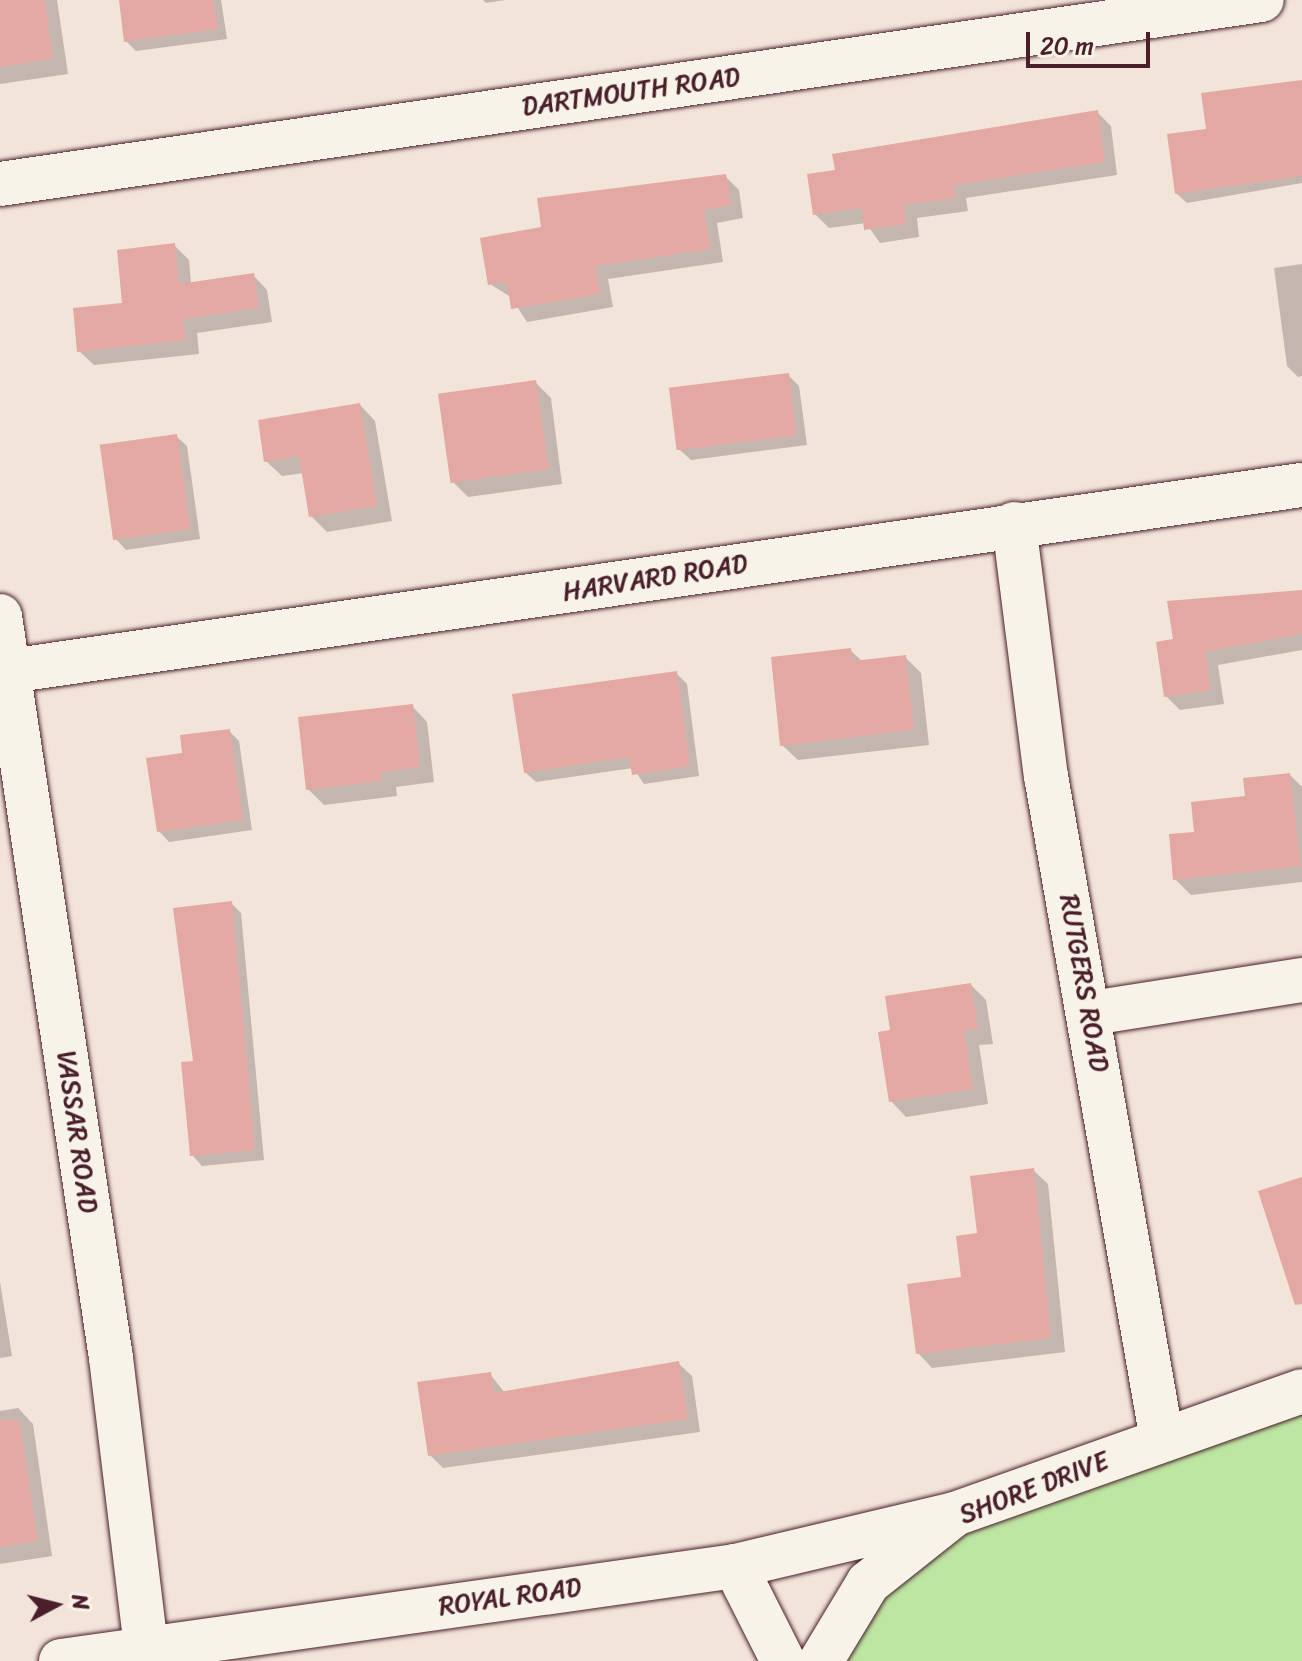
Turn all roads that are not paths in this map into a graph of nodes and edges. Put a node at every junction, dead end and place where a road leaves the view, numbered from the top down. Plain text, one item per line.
1 (1262, 0) edge
2 (0, 184) edge
3 (1302, 485) edge
4 (1014, 524) junction
5 (0, 616) edge
6 (9, 671) junction
7 (1302, 980) edge
8 (1091, 1013) junction
9 (1302, 1391) edge
10 (1162, 1440) junction
11 (955, 1514) junction
12 (735, 1566) junction
13 (146, 1649) junction
14 (61, 1661) edge
15 (783, 1661) edge
16 (821, 1661) edge

1 - 2 street, DARTMOUTH ROAD
3 - 4 street, HARVARD ROAD
4 - 6 street, HARVARD ROAD
4 - 8 street, RUTGERS ROAD
5 - 6 street, VASSAR ROAD
6 - 13 street, VASSAR ROAD
7 - 8 street
8 - 10 street, RUTGERS ROAD
9 - 10 street, SHORE DRIVE
10 - 11 street, SHORE DRIVE
11 - 12 street, ROYAL ROAD
11 - 16 street, SHORE DRIVE
12 - 13 street, ROYAL ROAD
12 - 15 street
13 - 14 street, ROYAL ROAD

